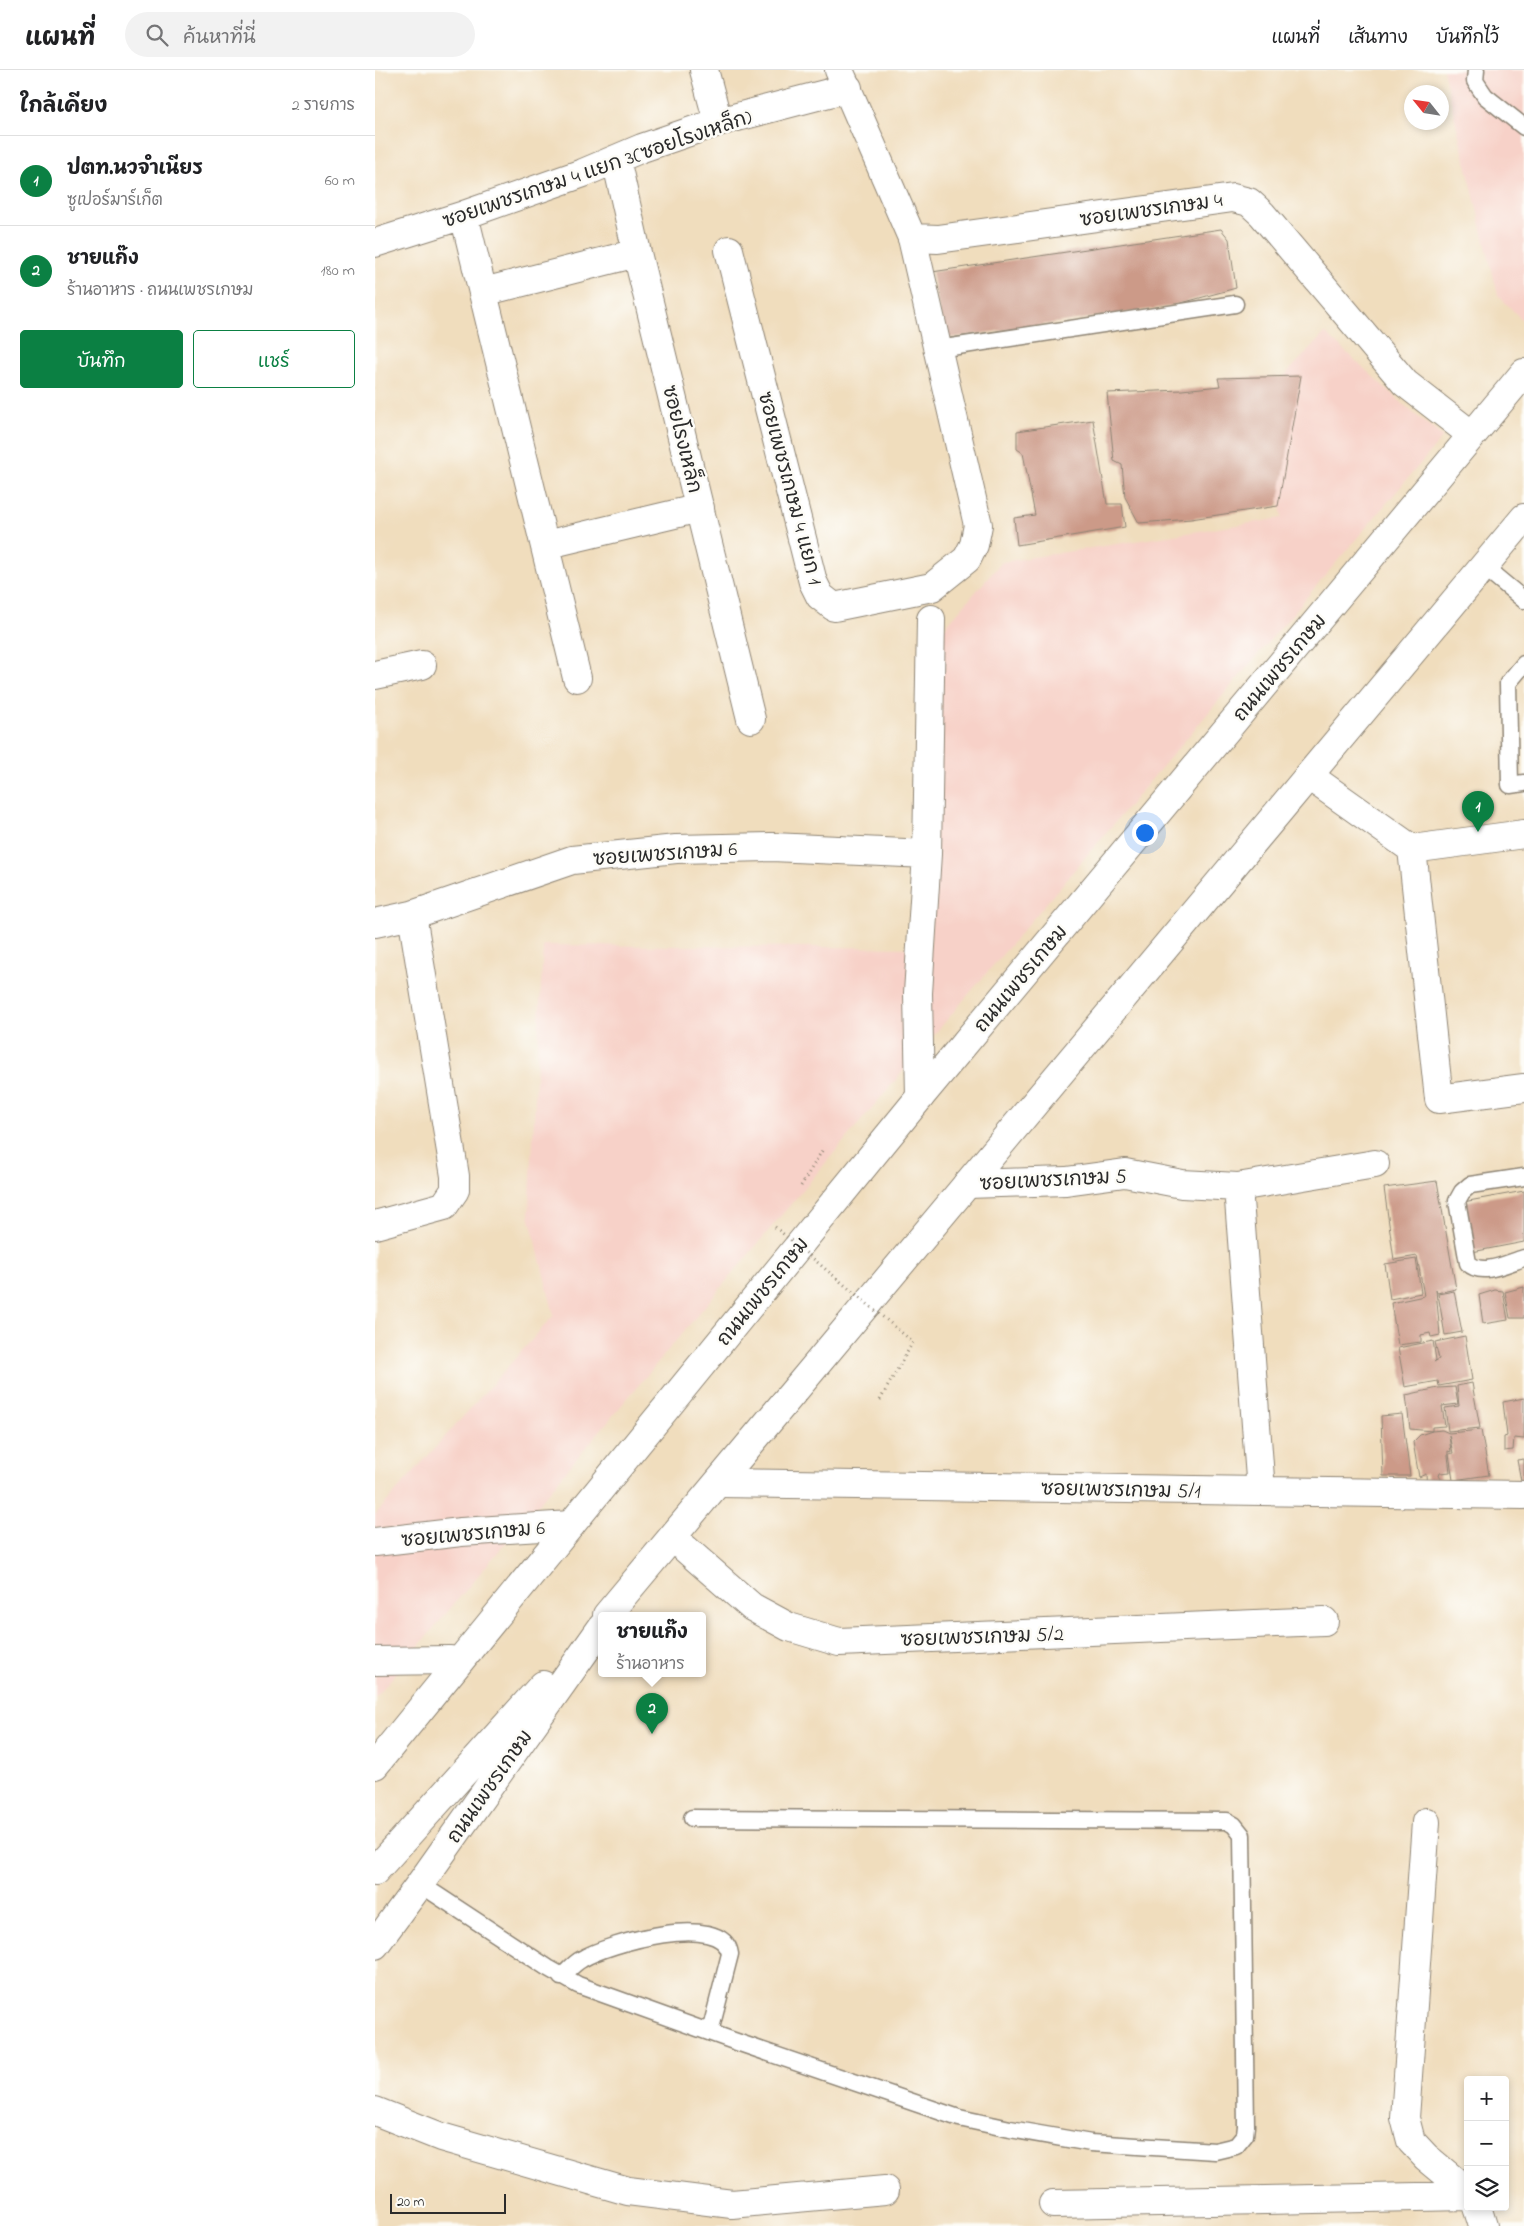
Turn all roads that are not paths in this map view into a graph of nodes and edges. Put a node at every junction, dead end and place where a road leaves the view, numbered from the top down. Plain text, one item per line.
1 (704, 70) edge
2 (1476, 70) edge
3 (846, 75) edge
4 (718, 122) junction
5 (1524, 127) edge
6 (616, 160) junction
7 (464, 215) junction
8 (912, 238) junction
9 (375, 240) edge
10 (729, 250) dead end
11 (637, 253) junction
12 (483, 292) junction
13 (1235, 304) dead end
14 (938, 349) junction
15 (1524, 373) edge
16 (1472, 435) junction
17 (699, 508) junction
18 (1524, 518) edge
19 (545, 545) junction
20 (1483, 566) junction
21 (1524, 600) edge
22 (931, 619) dead end
23 (1524, 664) edge
24 (422, 665) dead end
25 (375, 675) edge
26 (577, 678) dead end
27 (751, 719) dead end
28 (1309, 776) junction
29 (1524, 783) edge
30 (1524, 834) edge
31 (1412, 849) junction
32 (927, 854) junction
33 (412, 915) junction
34 (375, 923) edge
35 (1524, 1088) edge
36 (921, 1097) junction
37 (1375, 1164) dead end
38 (1524, 1177) edge
39 (967, 1184) junction
40 (1238, 1187) junction
41 (375, 1225) edge
42 (1524, 1258) edge
43 (1260, 1478) dead end
44 (719, 1482) junction
45 (1524, 1495) edge
46 (571, 1525) junction
47 (673, 1538) junction
48 (375, 1542) edge
49 (519, 1587) junction
50 (611, 1612) edge
51 (1324, 1621) dead end
52 (598, 1626) edge
53 (598, 1633) edge
54 (449, 1660) junction
55 (375, 1661) edge
56 (375, 1743) edge
57 (375, 1765) edge
58 (692, 1818) dead end
59 (1426, 1822) dead end
60 (375, 1871) edge
61 (420, 1884) junction
62 (375, 1945) edge
63 (561, 1977) junction
64 (711, 2032) junction
65 (375, 2112) edge
66 (885, 2190) dead end
67 (1464, 2190) edge
68 (1464, 2194) edge
69 (1053, 2204) dead end
70 (1478, 2211) edge
71 (1483, 2226) edge

1 - 4 street
2 - 5 lane
3 - 4 street, ซอยเพชรเกษม 4 แยก 3(ซอยโรงเหล็ก)
3 - 8 street
4 - 6 street, ซอยเพชรเกษม 4 แยก 3(ซอยโรงเหล็ก)
6 - 7 street, ซอยเพชรเกษม 4 แยก 3(ซอยโรงเหล็ก)
6 - 11 street, ซอยโรงเหล็ก
7 - 9 street, ซอยเพชรเกษม 4 แยก 3(ซอยโรงเหล็ก)
7 - 12 street
8 - 14 street, ซอยเพชรเกษม 4 แยก 1
8 - 16 street, ซอยเพชรเกษม 4
10 - 14 street, ซอยเพชรเกษม 4 แยก 1
11 - 12 street
11 - 17 street, ซอยโรงเหล็ก
12 - 19 street
13 - 14 lane
15 - 16 street, ถนนเพชรเกษม
16 - 36 street, ถนนเพชรเกษม
17 - 19 street
17 - 27 street, ซอยโรงเหล็ก
18 - 20 street, ถนนเพชรเกษม
19 - 26 street
20 - 21 lane
20 - 28 street, ถนนเพชรเกษม
22 - 32 street
23 - 29 lane
24 - 25 street
28 - 31 street
28 - 39 street, ถนนเพชรเกษม
30 - 31 street
31 - 35 street
32 - 33 street, ซอยเพชรเกษม 6
32 - 36 street
33 - 34 street, ซอยเพชรเกษม 6
33 - 41 street
36 - 46 street, ถนนเพชรเกษม
37 - 40 street, ซอยเพชรเกษม 5
38 - 42 lane
39 - 40 street, ซอยเพชรเกษม 5
39 - 44 street, ถนนเพชรเกษม
40 - 43 street
44 - 45 street, ซอยเพชรเกษม 5/1
44 - 47 street, ถนนเพชรเกษม
46 - 48 street, ซอยเพชรเกษม 6
46 - 49 street, ถนนเพชรเกษม
47 - 50 street, ถนนเพชรเกษม
47 - 51 street, ซอยเพชรเกษม 5/2
49 - 54 street, ถนนเพชรเกษม
49 - 57 street, ถนนเพชรเกษม
52 - 60 street, ถนนเพชรเกษม
53 - 61 street, ถนนเพชรเกษม
54 - 55 street
54 - 56 street, ถนนเพชรเกษม
58 - 64 lane
59 - 67 street
61 - 62 street, ถนนเพชรเกษม
61 - 63 lane
63 - 64 lane
63 - 64 lane
65 - 66 street
68 - 69 street
70 - 71 street

